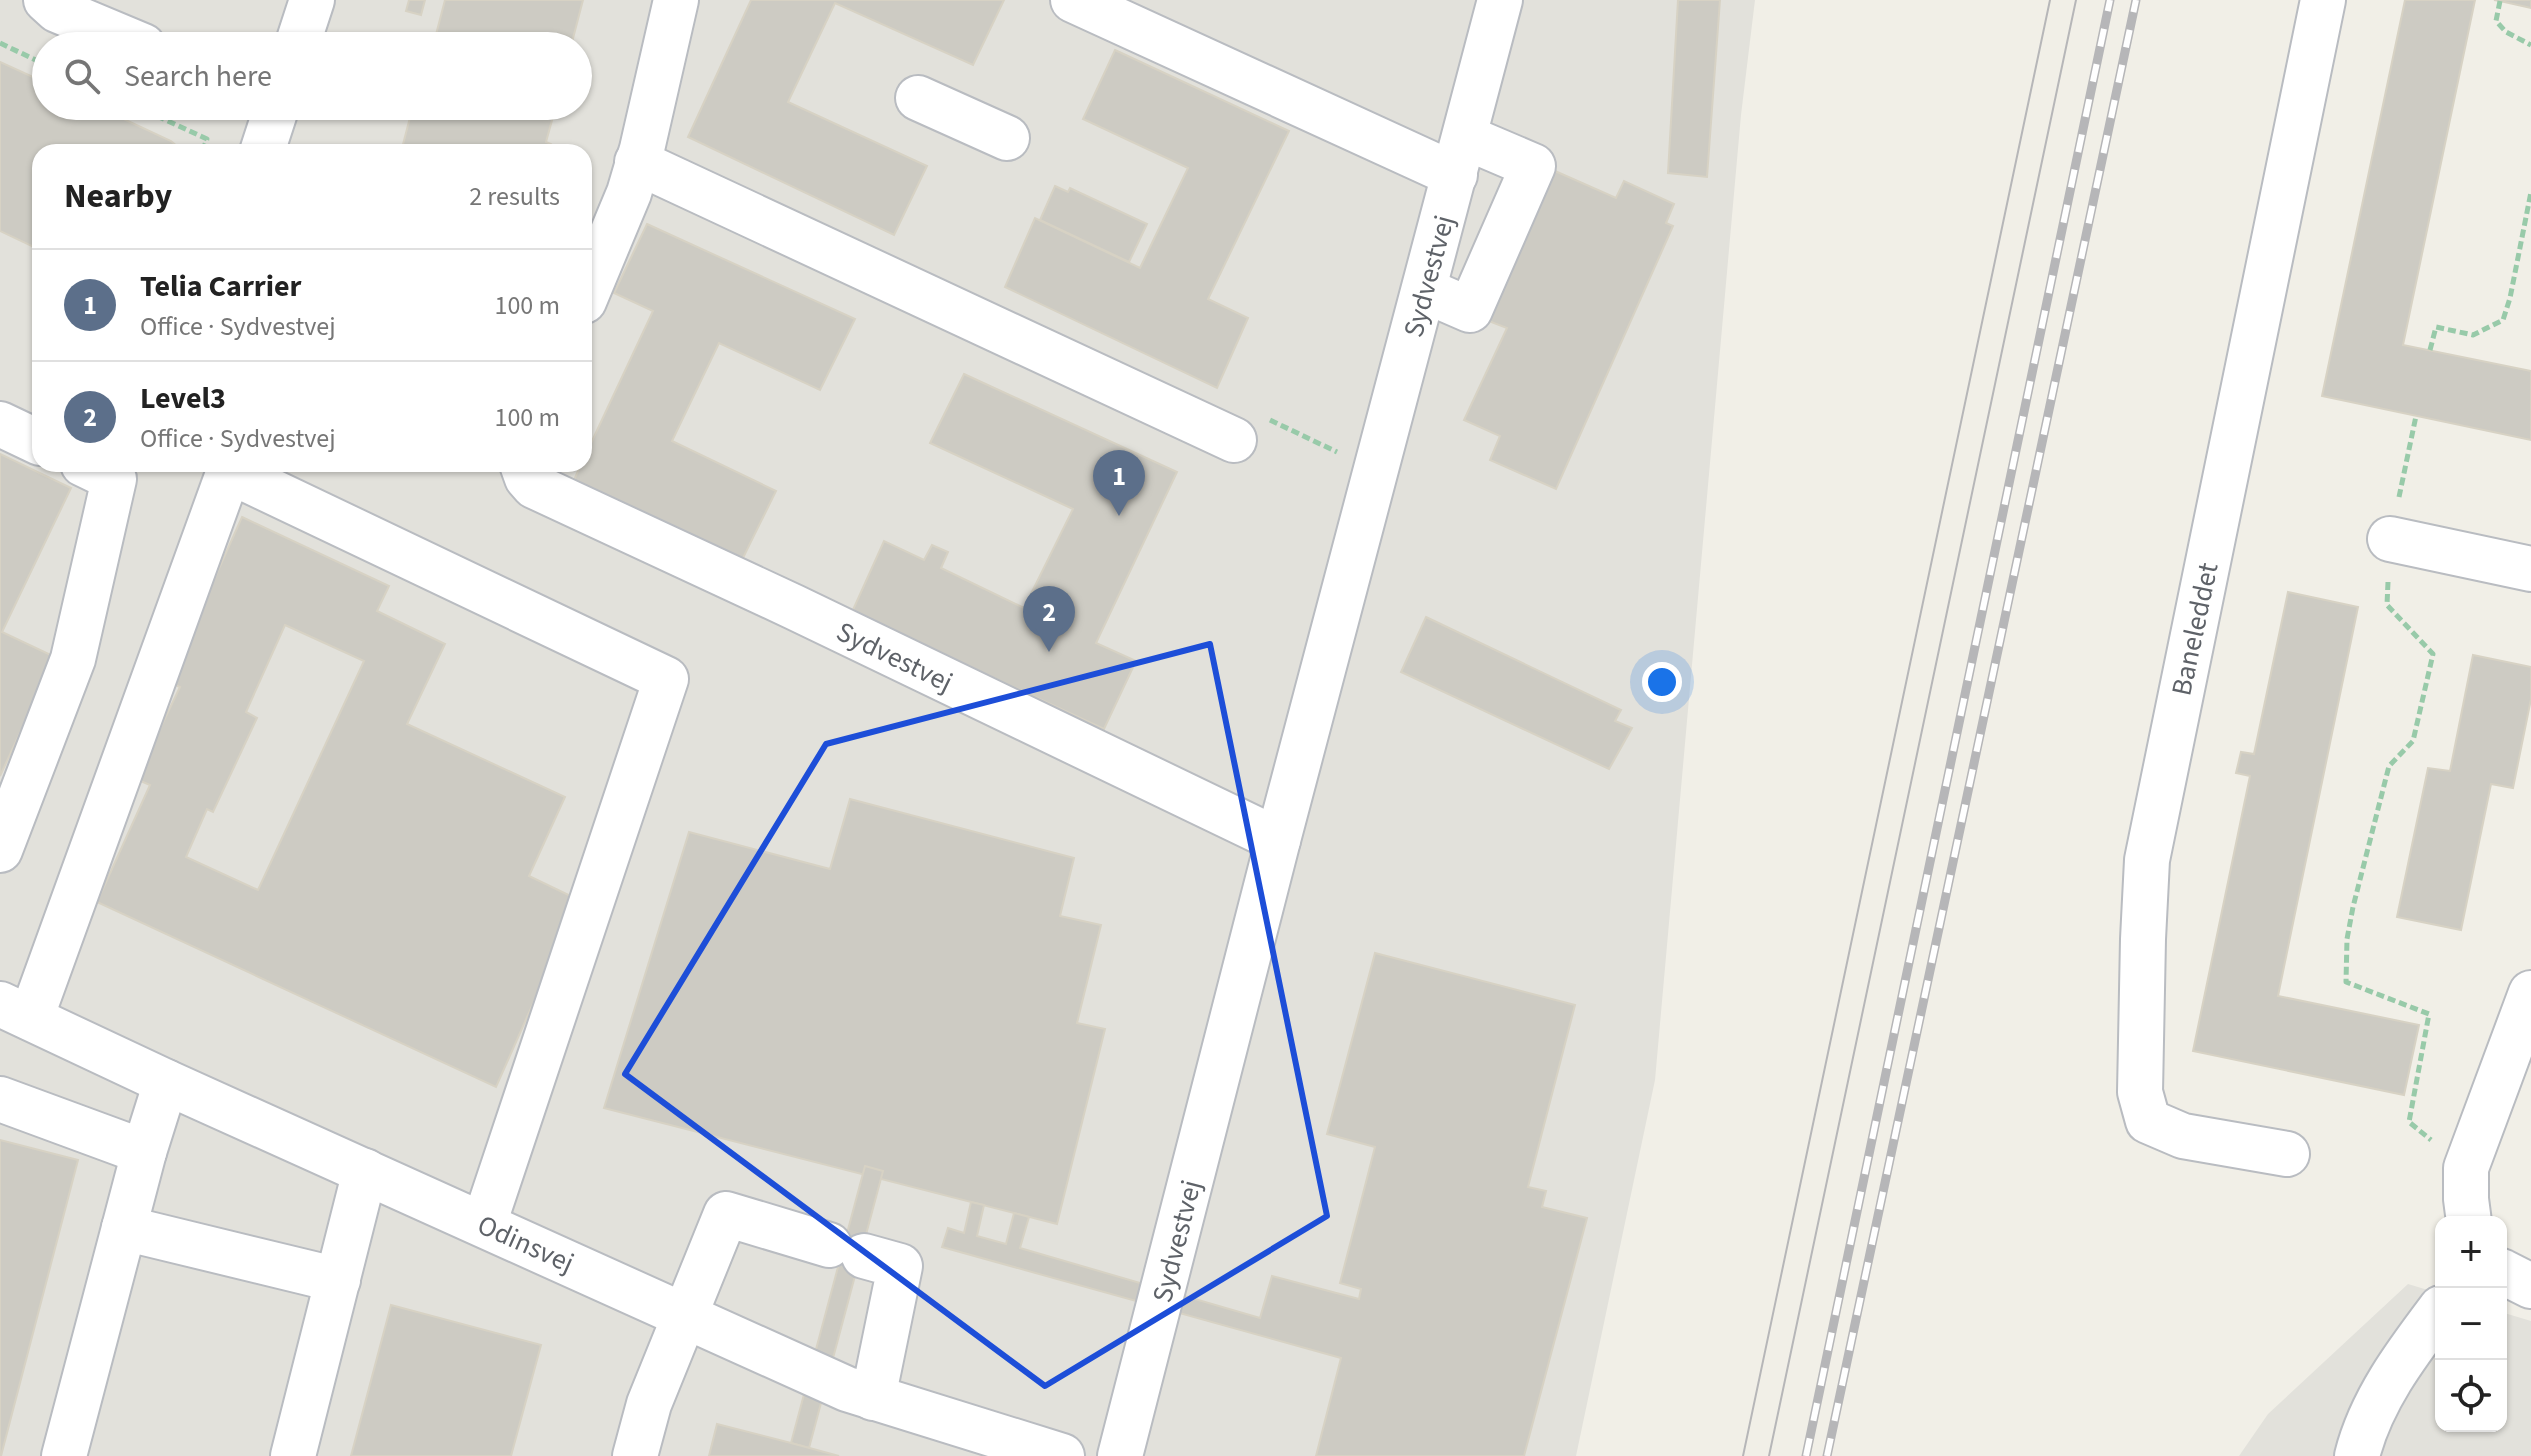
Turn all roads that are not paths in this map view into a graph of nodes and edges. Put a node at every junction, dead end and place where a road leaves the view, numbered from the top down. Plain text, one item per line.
1 (46, 0) edge
2 (312, 0) edge
3 (676, 0) edge
4 (1073, 0) edge
5 (1500, 0) edge
6 (2323, 0) edge
7 (110, 32) edge
8 (302, 32) edge
9 (918, 98) dead end
10 (272, 120) edge
11 (1007, 138) dead end
12 (265, 144) edge
13 (1460, 156) junction
14 (637, 162) junction
15 (592, 283) edge
16 (1424, 290) junction
17 (0, 424) edge
18 (1248, 428) road end
19 (32, 439) edge
20 (100, 472) edge
21 (229, 472) edge
22 (231, 472) edge
23 (525, 472) edge
24 (2390, 539) road end
25 (2531, 569) edge
26 (1278, 840) junction
27 (0, 850) edge
28 (2531, 993) edge
29 (15, 1011) edge
30 (166, 1082) junction
31 (0, 1099) edge
32 (144, 1152) junction
33 (2287, 1154) dead end
34 (365, 1171) junction
35 (2469, 1216) edge
36 (484, 1224) junction
37 (124, 1228) junction
38 (2507, 1274) edge
39 (338, 1280) junction
40 (2531, 1286) edge
41 (686, 1315) junction
42 (2435, 1316) edge
43 (873, 1398) junction
44 (64, 1456) edge
45 (293, 1456) edge
46 (635, 1456) edge
47 (1062, 1456) edge
48 (1120, 1456) edge
49 (2357, 1456) edge

1 - 7 street
2 - 8 street
3 - 14 street
4 - 13 street
5 - 13 street, Sydvestvej
6 - 33 street, Baneleddet
9 - 11 street
10 - 12 street
13 - 16 street, Sydvestvej
13 - 16 street
14 - 15 street
14 - 18 street
16 - 26 street, Sydvestvej
17 - 19 street
20 - 27 street
21 - 29 street
22 - 36 street
23 - 26 street, Sydvestvej
24 - 25 street
26 - 48 street, Sydvestvej
28 - 35 street
29 - 30 street, Odinsvej
30 - 32 street
30 - 34 street, Odinsvej
31 - 32 street
32 - 37 street
34 - 36 street, Odinsvej
34 - 39 street
36 - 41 street, Odinsvej
37 - 39 street
37 - 44 street
38 - 40 street
39 - 45 street
41 - 43 street, Odinsvej
41 - 43 street
41 - 46 street
42 - 49 street
43 - 47 street, Odinsvej

